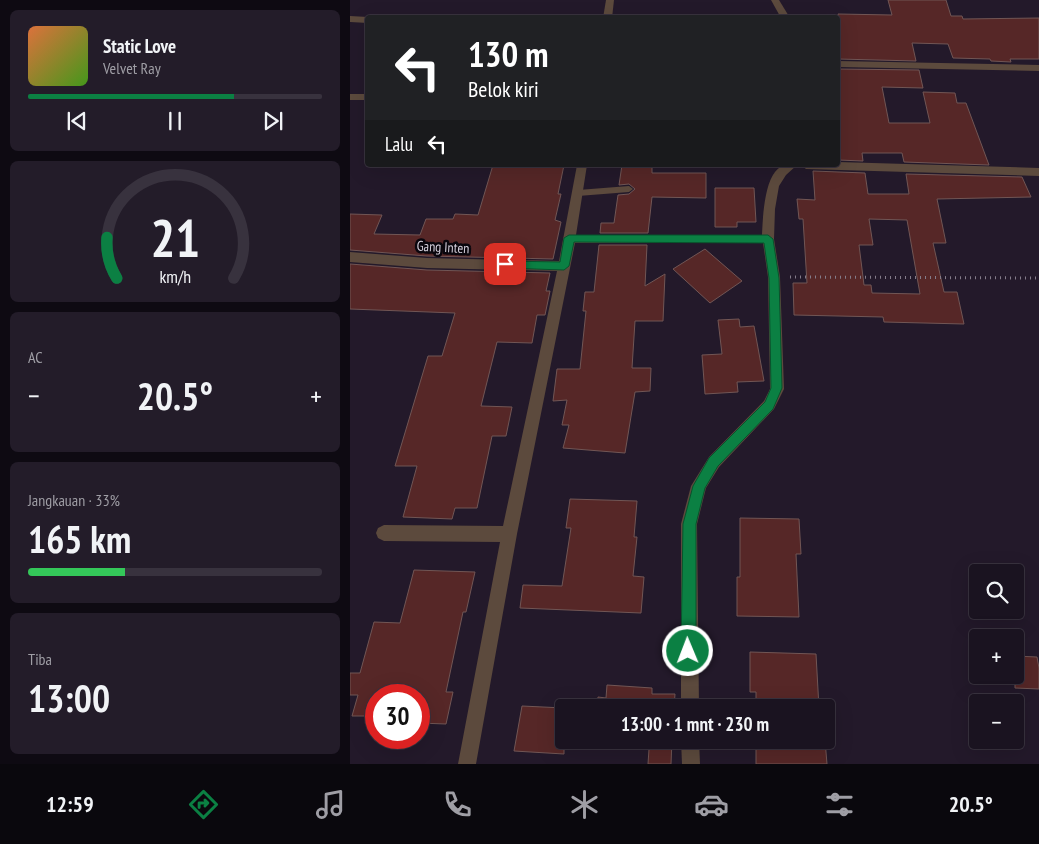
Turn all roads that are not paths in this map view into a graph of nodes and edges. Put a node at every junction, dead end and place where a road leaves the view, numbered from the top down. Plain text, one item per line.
1 (610, 0) edge
2 (775, 0) edge
3 (608, 15) edge
4 (784, 15) edge
5 (350, 19) edge
6 (365, 20) edge
7 (840, 64) edge
8 (1039, 68) edge
9 (350, 97) edge
10 (365, 97) edge
11 (840, 166) edge
12 (582, 167) edge
13 (789, 167) edge
14 (1039, 172) edge
15 (630, 189) dead end
16 (578, 193) junction
17 (569, 238) junction
18 (768, 239) junction
19 (350, 257) edge
20 (564, 266) junction
21 (384, 533) dead end
22 (509, 534) junction
23 (690, 699) edge
24 (690, 749) edge
25 (467, 764) edge
26 (691, 764) edge

1 - 3 street
2 - 4 street
5 - 6 street
7 - 8 street
9 - 10 street
11 - 14 street
12 - 16 street
13 - 18 street
15 - 16 lane
16 - 17 street
17 - 18 street
17 - 20 street
18 - 23 street
19 - 20 street, Gang Inten
20 - 22 street
21 - 22 street
22 - 25 street
24 - 26 street

